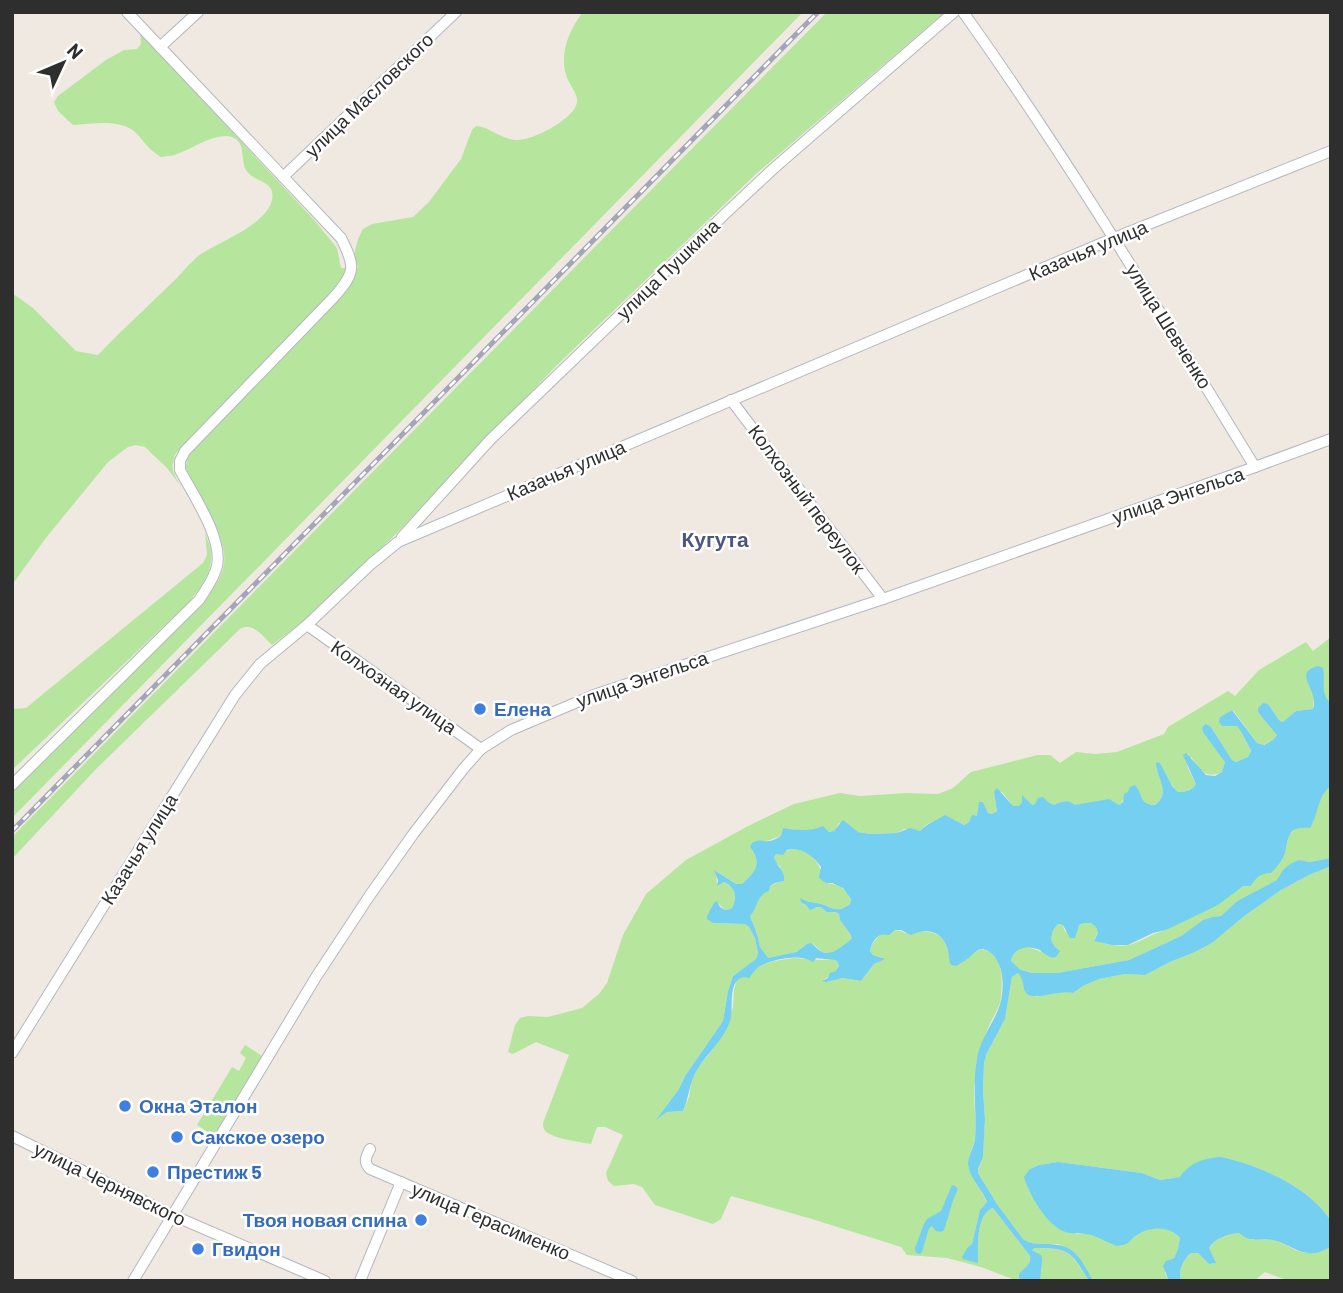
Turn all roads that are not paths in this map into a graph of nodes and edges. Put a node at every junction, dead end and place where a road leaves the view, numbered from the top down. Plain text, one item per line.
1 (127, 12) edge
2 (198, 12) edge
3 (456, 12) edge
4 (954, 12) edge
5 (963, 12) edge
6 (160, 47) junction
7 (1331, 151) edge
8 (283, 177) junction
9 (1114, 238) junction
10 (731, 400) junction
11 (1331, 439) edge
12 (1255, 467) junction
13 (397, 542) junction
14 (883, 599) junction
15 (307, 625) junction
16 (481, 749) junction
17 (12, 785) edge
18 (12, 1053) edge
19 (12, 1136) edge
20 (370, 1149) dead end
21 (401, 1182) junction
22 (172, 1215) junction
23 (133, 1281) edge
24 (325, 1281) edge
25 (360, 1281) edge
26 (632, 1281) edge

1 - 6 street
2 - 6 street
3 - 8 street, улица Масловского
4 - 13 street, улица Пушкина
5 - 9 street, улица Шевченко
6 - 8 street
7 - 9 street, Казачья улица
8 - 17 street
9 - 10 street, Казачья улица
9 - 12 street, улица Шевченко
10 - 13 street, Казачья улица
10 - 14 street, Колхозный переулок
11 - 12 street, улица Энгельса
12 - 14 street, улица Энгельса
13 - 15 street, Казачья улица
14 - 16 street, улица Энгельса
15 - 16 street, Колхозная улица
15 - 18 street, Казачья улица
16 - 22 street, улица Энгельса
19 - 22 street, улица Чернявского
20 - 21 street, улица Герасименко
21 - 25 street
21 - 26 street, улица Герасименко
22 - 23 street, улица Энгельса
22 - 24 street, улица Чернявского

